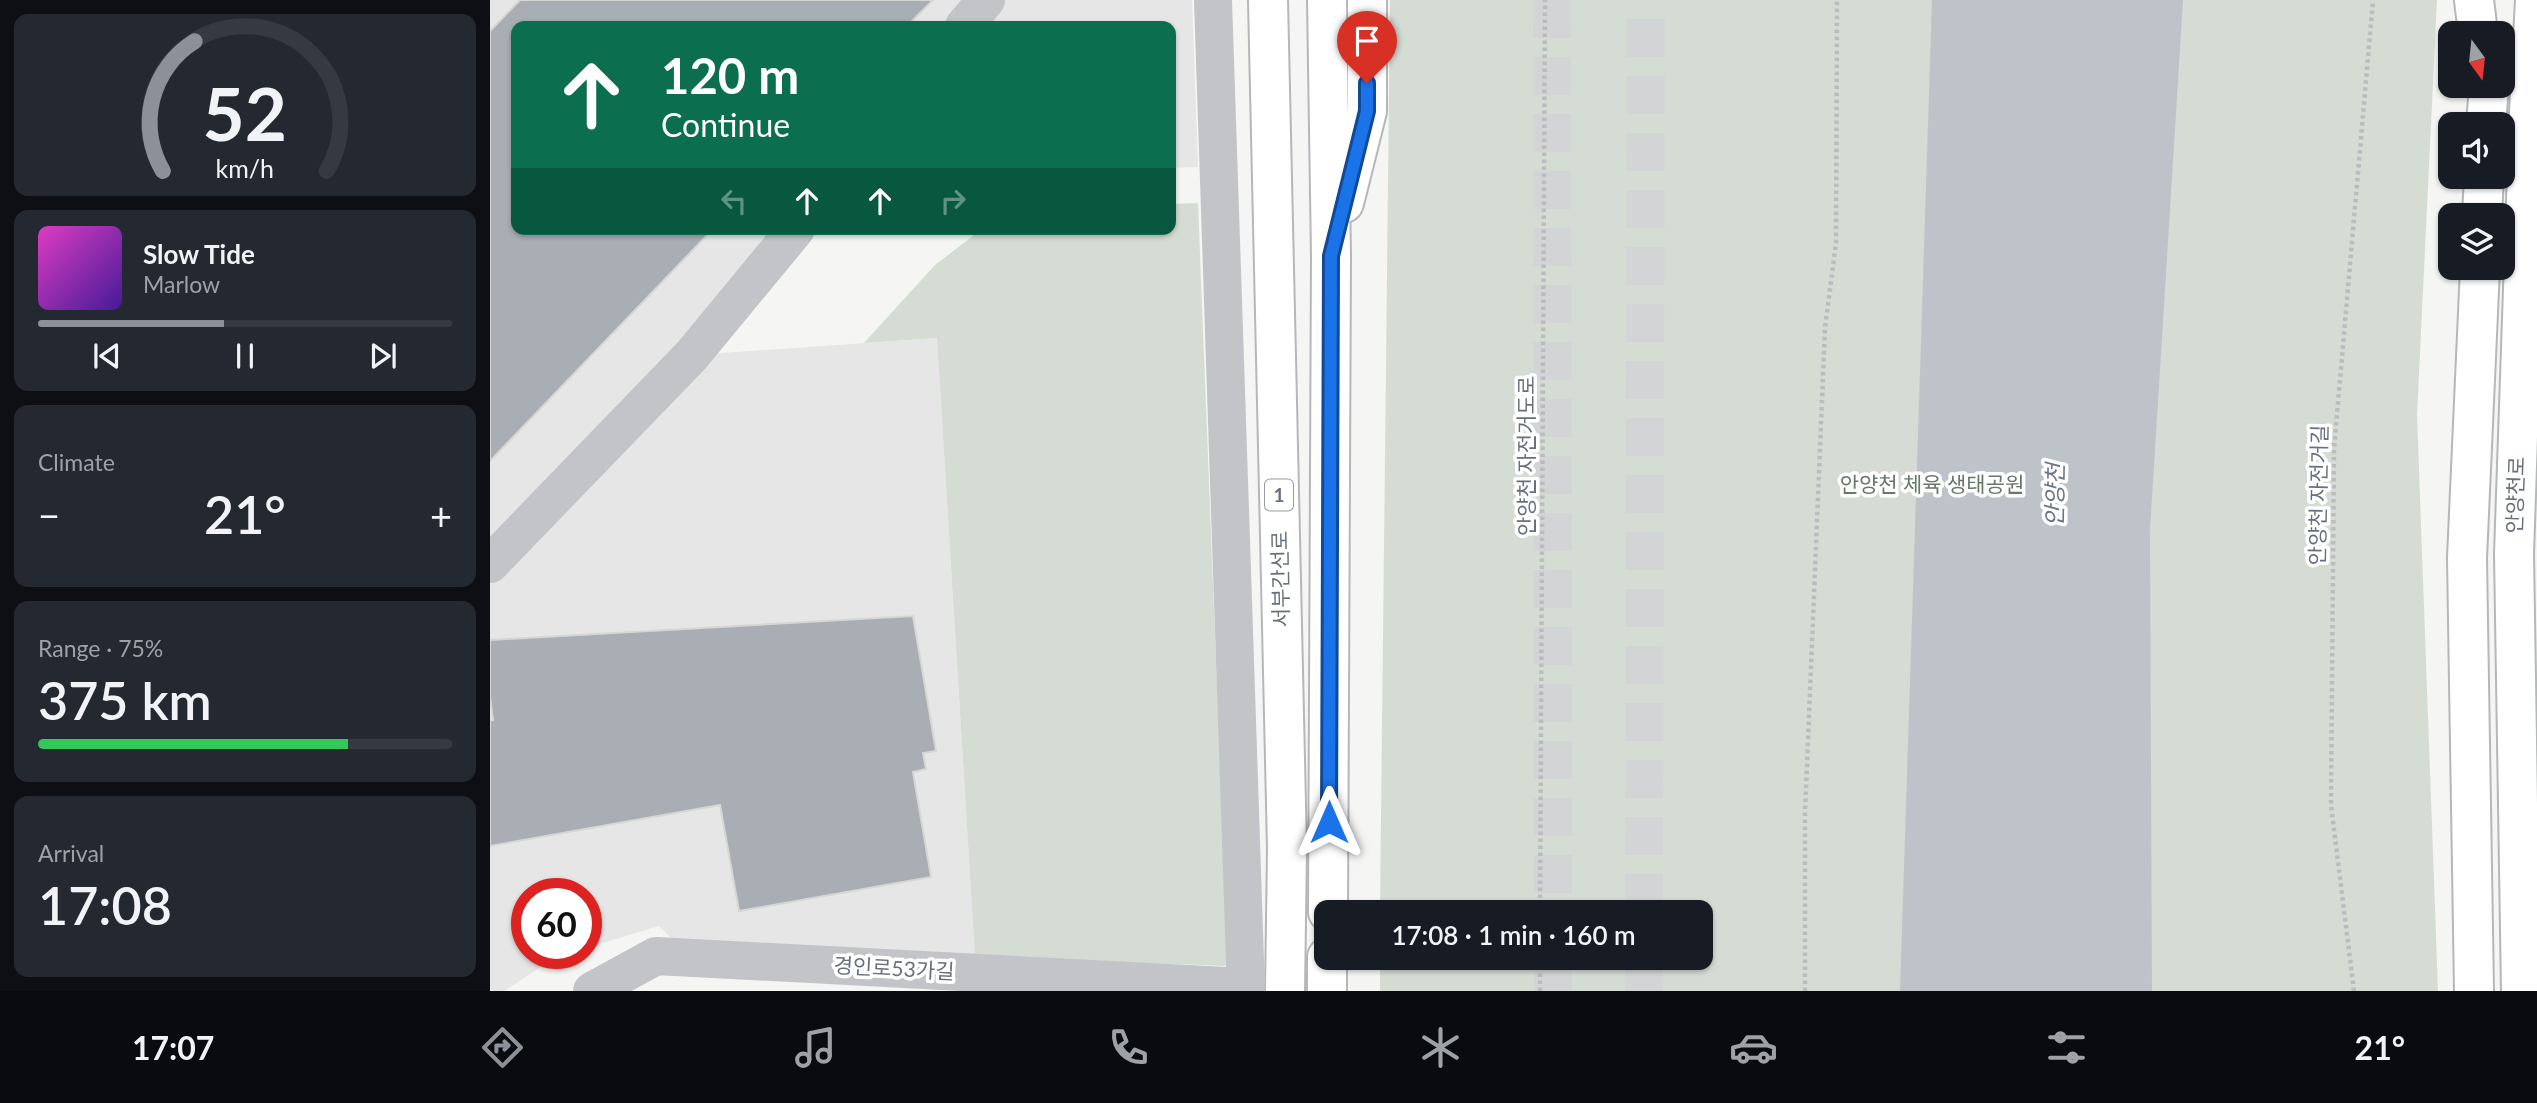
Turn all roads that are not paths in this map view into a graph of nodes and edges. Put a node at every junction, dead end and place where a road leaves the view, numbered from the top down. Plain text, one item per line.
1 (986, 0) edge
2 (1213, 0) edge
3 (1327, 0) edge
4 (1367, 0) edge
5 (2474, 0) edge
6 (2494, 0) edge
7 (2535, 0) edge
8 (1268, 1) edge
9 (968, 21) edge
10 (2477, 21) edge
11 (2493, 21) edge
12 (791, 235) edge
13 (1331, 256) junction
14 (2479, 280) edge
15 (490, 564) edge
16 (1328, 900) edge
17 (2537, 954) edge
18 (1327, 970) edge
19 (1246, 989) edge
20 (592, 991) edge
21 (1285, 991) edge
22 (1327, 991) edge
23 (2474, 991) edge
24 (2521, 991) edge
25 (2533, 991) edge

1 - 9 street
2 - 19 street
3 - 13 main road
4 - 13 main road
5 - 10 main road
6 - 11 main road
7 - 24 main road, 안양천로
8 - 21 main road, 서부간선로 / 1
12 - 15 street
13 - 16 main road
14 - 23 main road
17 - 25 main road
18 - 22 main road
19 - 20 street, 경인로53가길

